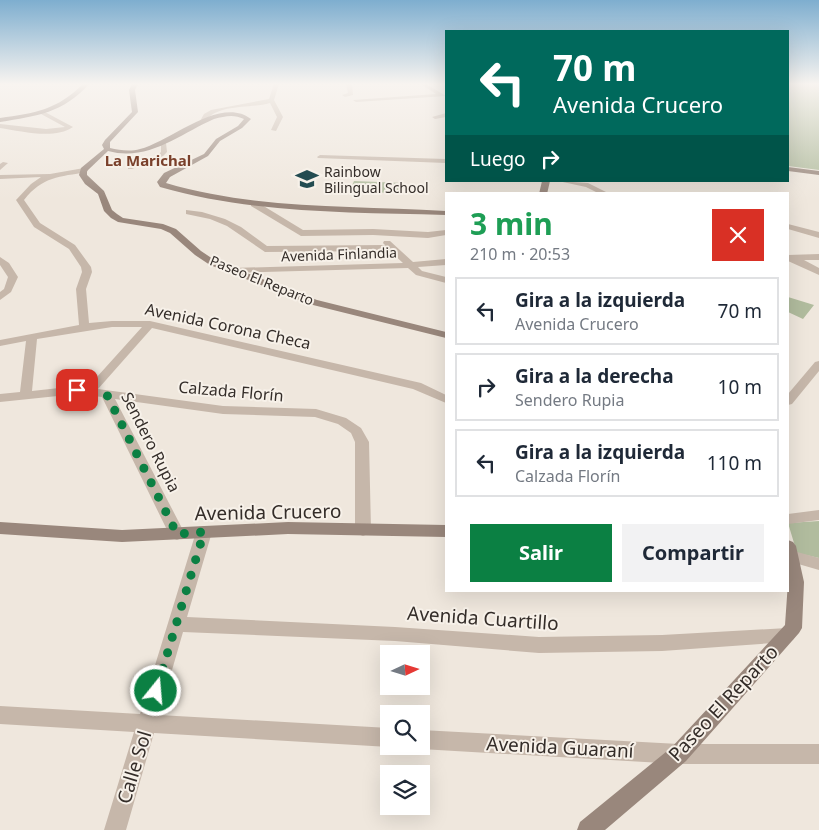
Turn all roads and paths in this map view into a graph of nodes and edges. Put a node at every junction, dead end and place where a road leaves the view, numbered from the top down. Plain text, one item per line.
1 (62, 123) edge
2 (125, 123) edge
3 (200, 123) edge
4 (244, 123) edge
5 (279, 123) edge
6 (0, 126) edge
7 (274, 130) dead end
8 (163, 143) junction
9 (107, 149) junction
10 (320, 157) dead end
11 (445, 161) edge
12 (130, 168) dead end
13 (789, 169) edge
14 (84, 170) junction
15 (819, 173) edge
16 (49, 175) junction
17 (0, 177) edge
18 (568, 182) edge
19 (602, 192) edge
20 (254, 204) junction
21 (189, 212) dead end
22 (445, 213) edge
23 (789, 227) edge
24 (373, 232) junction
25 (445, 233) edge
26 (819, 234) edge
27 (392, 248) junction
28 (819, 257) edge
29 (790, 258) edge
30 (0, 260) edge
31 (445, 262) edge
32 (410, 264) junction
33 (233, 271) junction
34 (819, 272) edge
35 (445, 280) edge
36 (0, 297) edge
37 (150, 324) junction
38 (84, 326) junction
39 (445, 335) edge
40 (32, 337) junction
41 (0, 343) edge
42 (819, 364) edge
43 (91, 390) junction
44 (106, 393) junction
45 (26, 394) junction
46 (0, 398) edge
47 (445, 399) edge
48 (789, 400) edge
49 (819, 515) edge
50 (789, 519) edge
51 (0, 528) edge
52 (364, 530) junction
53 (204, 532) junction
54 (445, 532) edge
55 (177, 534) junction
56 (789, 551) edge
57 (819, 564) edge
58 (176, 624) junction
59 (787, 635) junction
60 (0, 715) edge
61 (147, 724) junction
62 (380, 737) edge
63 (430, 740) edge
64 (679, 754) junction
65 (819, 754) edge
66 (115, 830) edge
67 (588, 830) edge

1 - 6 street
2 - 9 street
3 - 8 street
4 - 20 street
5 - 7 street
8 - 9 street
8 - 12 street
9 - 14 street
10 - 11 street
13 - 15 street
14 - 16 street
14 - 33 street, Paseo El Reparto
16 - 17 street
16 - 38 street
18 - 19 street
20 - 22 street
20 - 24 street
21 - 27 street
23 - 26 street
24 - 25 street
24 - 27 street
27 - 32 street
28 - 29 street
29 - 34 street
30 - 36 street
31 - 32 street, Avenida Finlandia
32 - 33 street, Avenida Finlandia
32 - 35 street
33 - 39 street, Paseo El Reparto
37 - 38 street, Avenida Corona Checa
37 - 43 street
37 - 47 street, Avenida Corona Checa
38 - 40 street, Avenida Corona Checa
40 - 41 street, Avenida Corona Checa
40 - 45 street
42 - 48 street
43 - 44 street, Calzada Florín
43 - 45 street, Calzada Florín
44 - 52 street, Calzada Florín
44 - 55 street, Sendero Rupia
45 - 46 street, Calzada Florín
49 - 50 street
51 - 55 street, Avenida Crucero
52 - 53 street, Avenida Crucero
52 - 54 street, Avenida Crucero
53 - 55 street, Avenida Crucero
53 - 58 street, Calle Sol
56 - 57 street
56 - 59 street, Paseo El Reparto
58 - 59 street, Avenida Cuartillo
58 - 61 street, Calle Sol
59 - 64 street, Paseo El Reparto
60 - 61 street
61 - 62 street
61 - 66 street, Calle Sol
63 - 64 street, Avenida Guaraní
64 - 65 street, Avenida Guaraní
64 - 67 street, Paseo El Reparto

